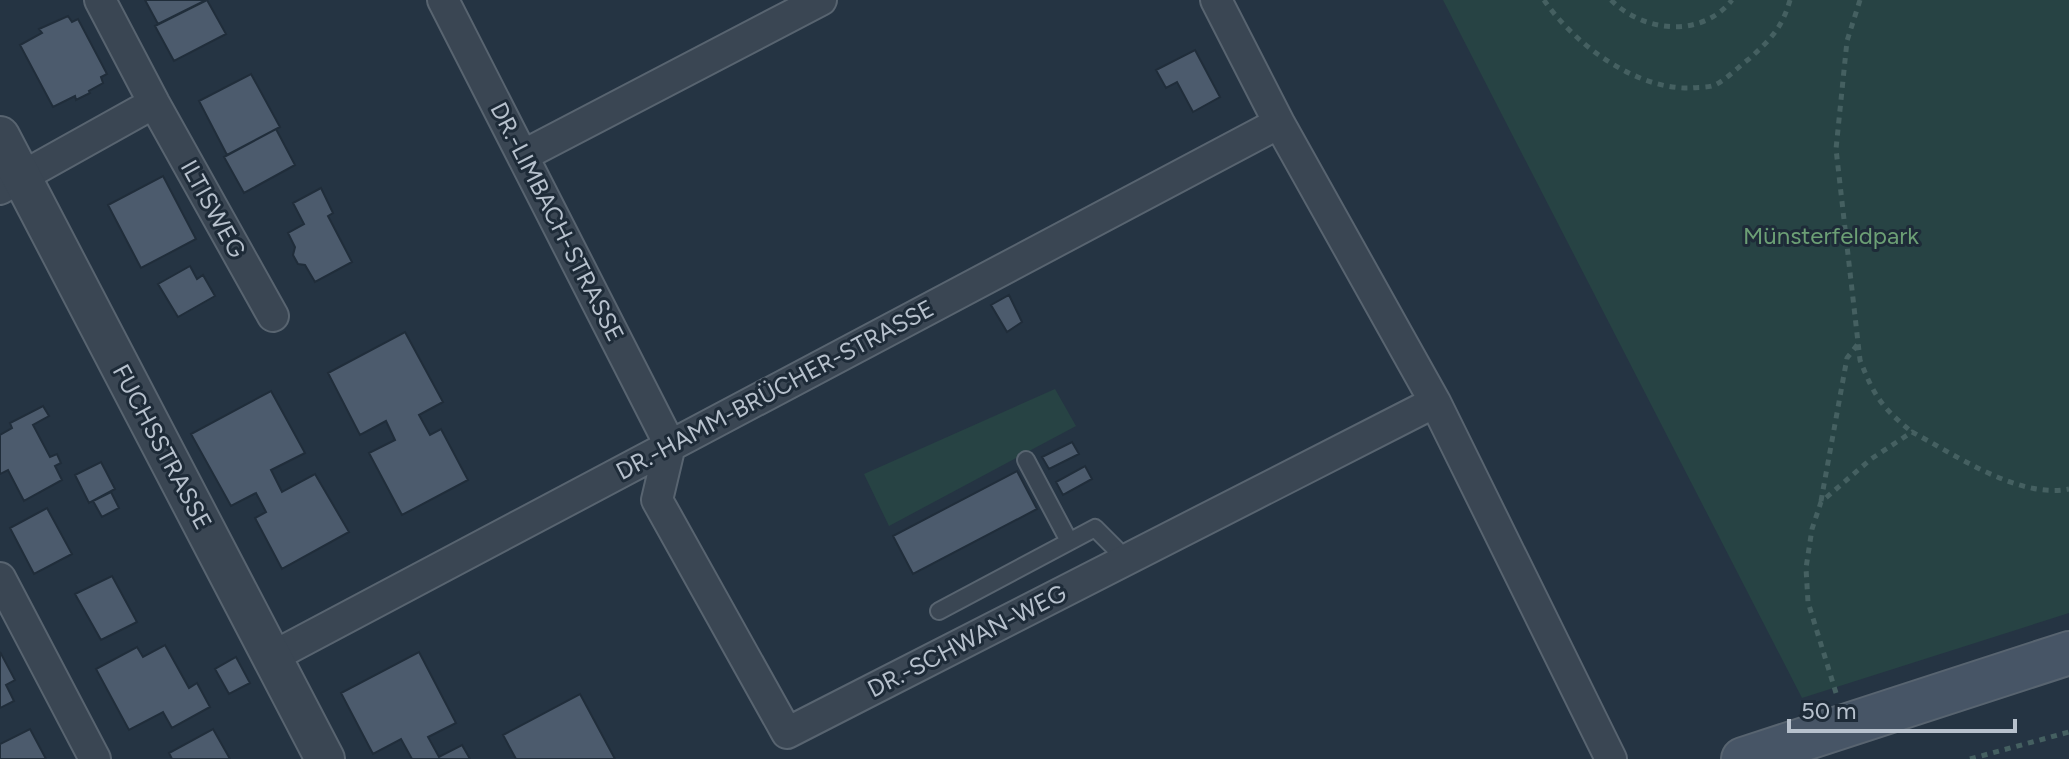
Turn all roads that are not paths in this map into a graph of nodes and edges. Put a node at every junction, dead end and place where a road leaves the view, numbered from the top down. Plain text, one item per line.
1 (100, 0) edge
2 (443, 0) edge
3 (821, 0) edge
4 (1216, 0) edge
5 (154, 103) junction
6 (1279, 123) junction
7 (0, 136) edge
8 (524, 155) junction
9 (11, 183) edge
10 (273, 316) dead end
11 (1435, 402) junction
12 (670, 445) junction
13 (1026, 460) dead end
14 (1069, 541) junction
15 (1123, 561) junction
16 (0, 578) edge
17 (939, 611) dead end
18 (2069, 653) edge
19 (272, 657) junction
20 (95, 759) edge
21 (325, 759) edge
22 (1611, 759) edge
23 (1743, 759) edge

1 - 5 street, ILTISWEG
2 - 8 street, DR.-LIMBACH-STRASSE
3 - 8 street
4 - 6 street
5 - 9 street
5 - 10 street, ILTISWEG
6 - 11 street
6 - 12 street, DR.-HAMM-BRÜCHER-STRASSE
7 - 9 street, FUCHSSTRASSE
8 - 12 street, DR.-LIMBACH-STRASSE
9 - 19 street, FUCHSSTRASSE
11 - 15 street, DR.-SCHWAN-WEG
11 - 22 street
12 - 15 street, DR.-SCHWAN-WEG
12 - 19 street, DR.-HAMM-BRÜCHER-STRASSE
13 - 14 lane
14 - 15 lane
14 - 17 lane
16 - 20 street
18 - 23 main road
19 - 21 street, FUCHSSTRASSE

